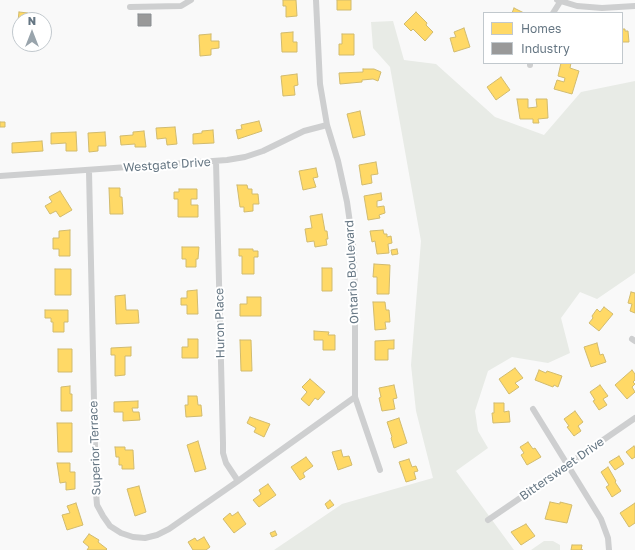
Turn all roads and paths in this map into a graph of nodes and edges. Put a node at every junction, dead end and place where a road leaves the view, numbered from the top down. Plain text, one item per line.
1 (191, 0) edge
2 (316, 0) edge
3 (558, 1) edge
4 (635, 6) edge
5 (130, 7) dead end
6 (553, 12) edge
7 (327, 125) junction
8 (216, 161) junction
9 (90, 170) junction
10 (0, 176) edge
11 (355, 398) junction
12 (533, 409) dead end
13 (635, 418) edge
14 (567, 465) junction
15 (380, 470) dead end
16 (238, 482) junction
17 (488, 520) dead end
18 (609, 550) edge

1 - 5 street
2 - 7 street, Ontario Boulevard
3 - 4 street
3 - 6 street
7 - 8 street, Westgate Drive
7 - 11 street, Ontario Boulevard
8 - 9 street, Westgate Drive
8 - 16 street, Huron Place
9 - 10 street, Westgate Drive
9 - 16 street, Superior Terrace
11 - 15 street, Ontario Boulevard
11 - 16 street, Superior Terrace
12 - 14 street
13 - 14 street, Bittersweet Drive
14 - 17 street, Bittersweet Drive
14 - 18 street

